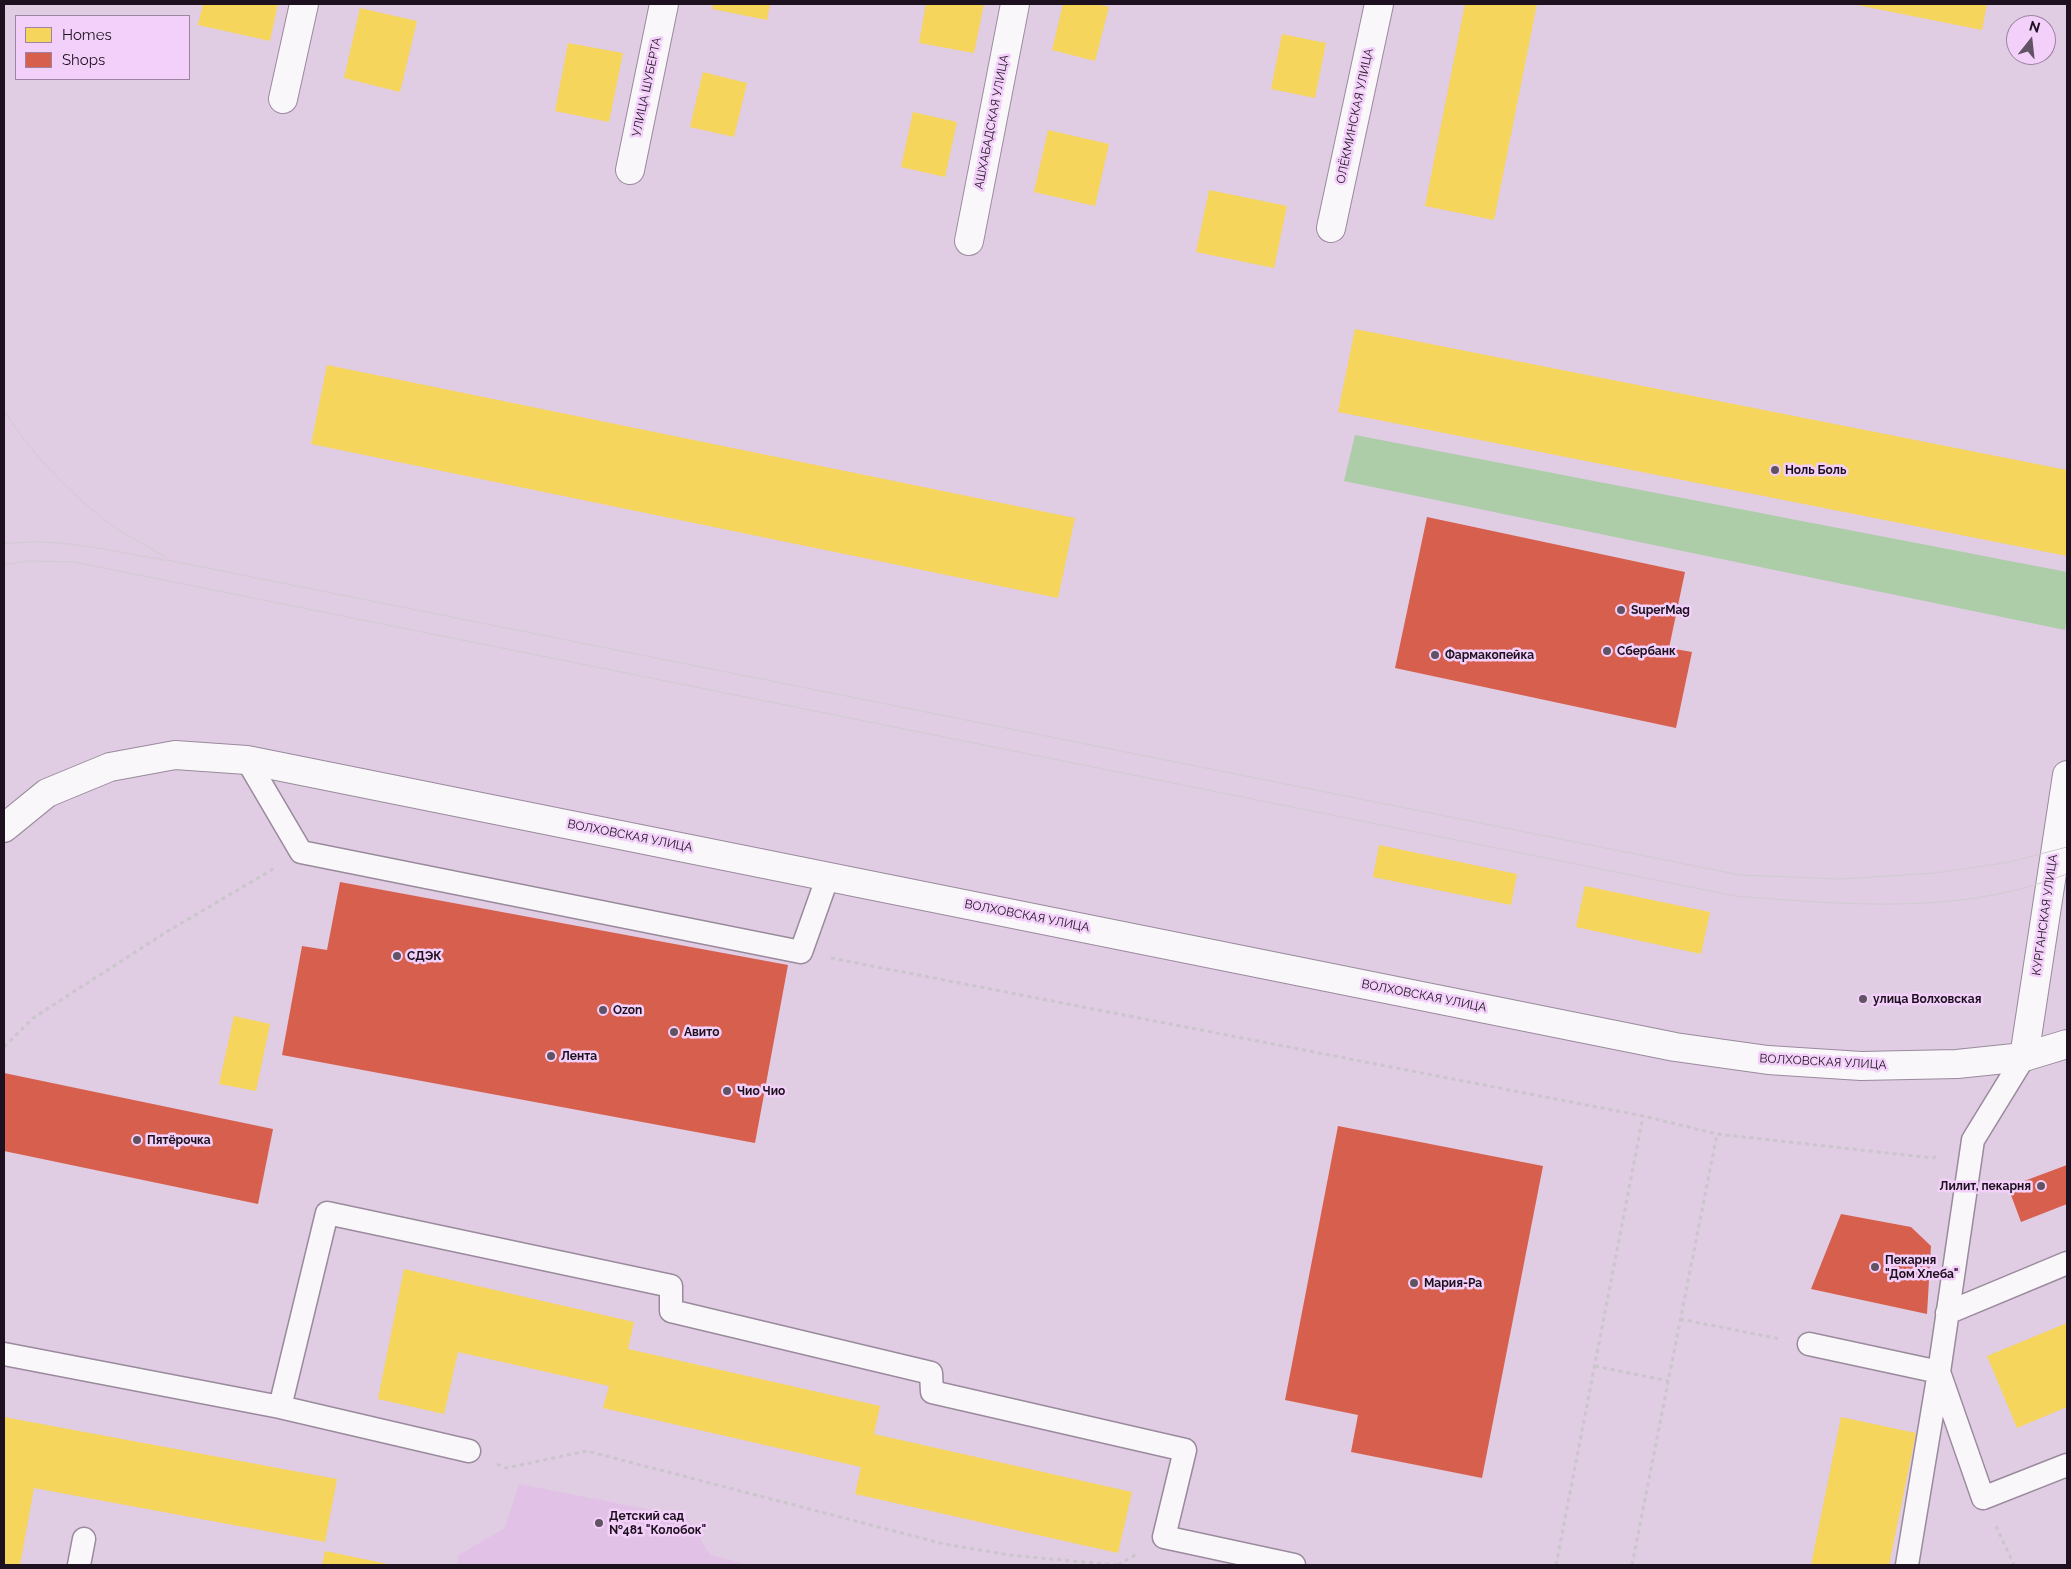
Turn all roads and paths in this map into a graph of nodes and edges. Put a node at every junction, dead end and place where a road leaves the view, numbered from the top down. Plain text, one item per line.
1 (304, 4) edge
2 (664, 4) edge
3 (1015, 4) edge
4 (1379, 4) edge
5 (283, 99) dead end
6 (630, 170) dead end
7 (1331, 228) dead end
8 (969, 241) dead end
9 (247, 760) junction
10 (2067, 775) edge
11 (4, 828) edge
12 (301, 852) junction
13 (828, 876) junction
14 (801, 952) junction
15 (2067, 1044) edge
16 (4, 1047) edge
17 (2024, 1057) junction
18 (1643, 1116) junction
19 (1717, 1134) junction
20 (1973, 1140) junction
21 (2067, 1263) edge
22 (1947, 1313) junction
23 (1680, 1319) junction
24 (1809, 1344) joint
25 (4, 1354) edge
26 (1595, 1366) junction
27 (1940, 1372) junction
28 (1668, 1381) junction
29 (280, 1407) junction
30 (469, 1451) joint
31 (2067, 1465) edge
32 (1983, 1498) junction
33 (84, 1539) dead end
34 (1084, 1564) edge
35 (80, 1565) edge
36 (1116, 1565) edge
37 (1294, 1565) edge
38 (1556, 1565) edge
39 (1632, 1565) edge
40 (1907, 1565) edge
41 (2014, 1565) edge

1 - 5 main road
2 - 6 main road, УЛИЦА ШУБЕРТА
3 - 8 main road, АШХАБАДСКАЯ УЛИЦА
4 - 7 main road, ОЛЁКМИНСКАЯ УЛИЦА
9 - 11 main road, ВОЛХОВСКАЯ УЛИЦА
9 - 12 lane
9 - 13 main road, ВОЛХОВСКАЯ УЛИЦА
10 - 17 main road, КУРГАНСКАЯ УЛИЦА
12 - 14 lane
12 - 16 path
13 - 14 lane
13 - 17 main road, ВОЛХОВСКАЯ УЛИЦА
14 - 18 path
15 - 17 main road, ВОЛХОВСКАЯ УЛИЦА
17 - 20 lane
18 - 19 path
18 - 26 path
19 - 20 path
19 - 23 path
20 - 22 lane
21 - 22 lane
22 - 27 lane
23 - 24 path
23 - 28 path
24 - 27 lane
25 - 29 lane
26 - 28 path
26 - 38 path
27 - 32 lane
27 - 40 lane
28 - 39 path
29 - 30 lane
29 - 37 lane
30 - 34 path
31 - 32 lane
32 - 41 path
33 - 35 lane
34 - 36 path

